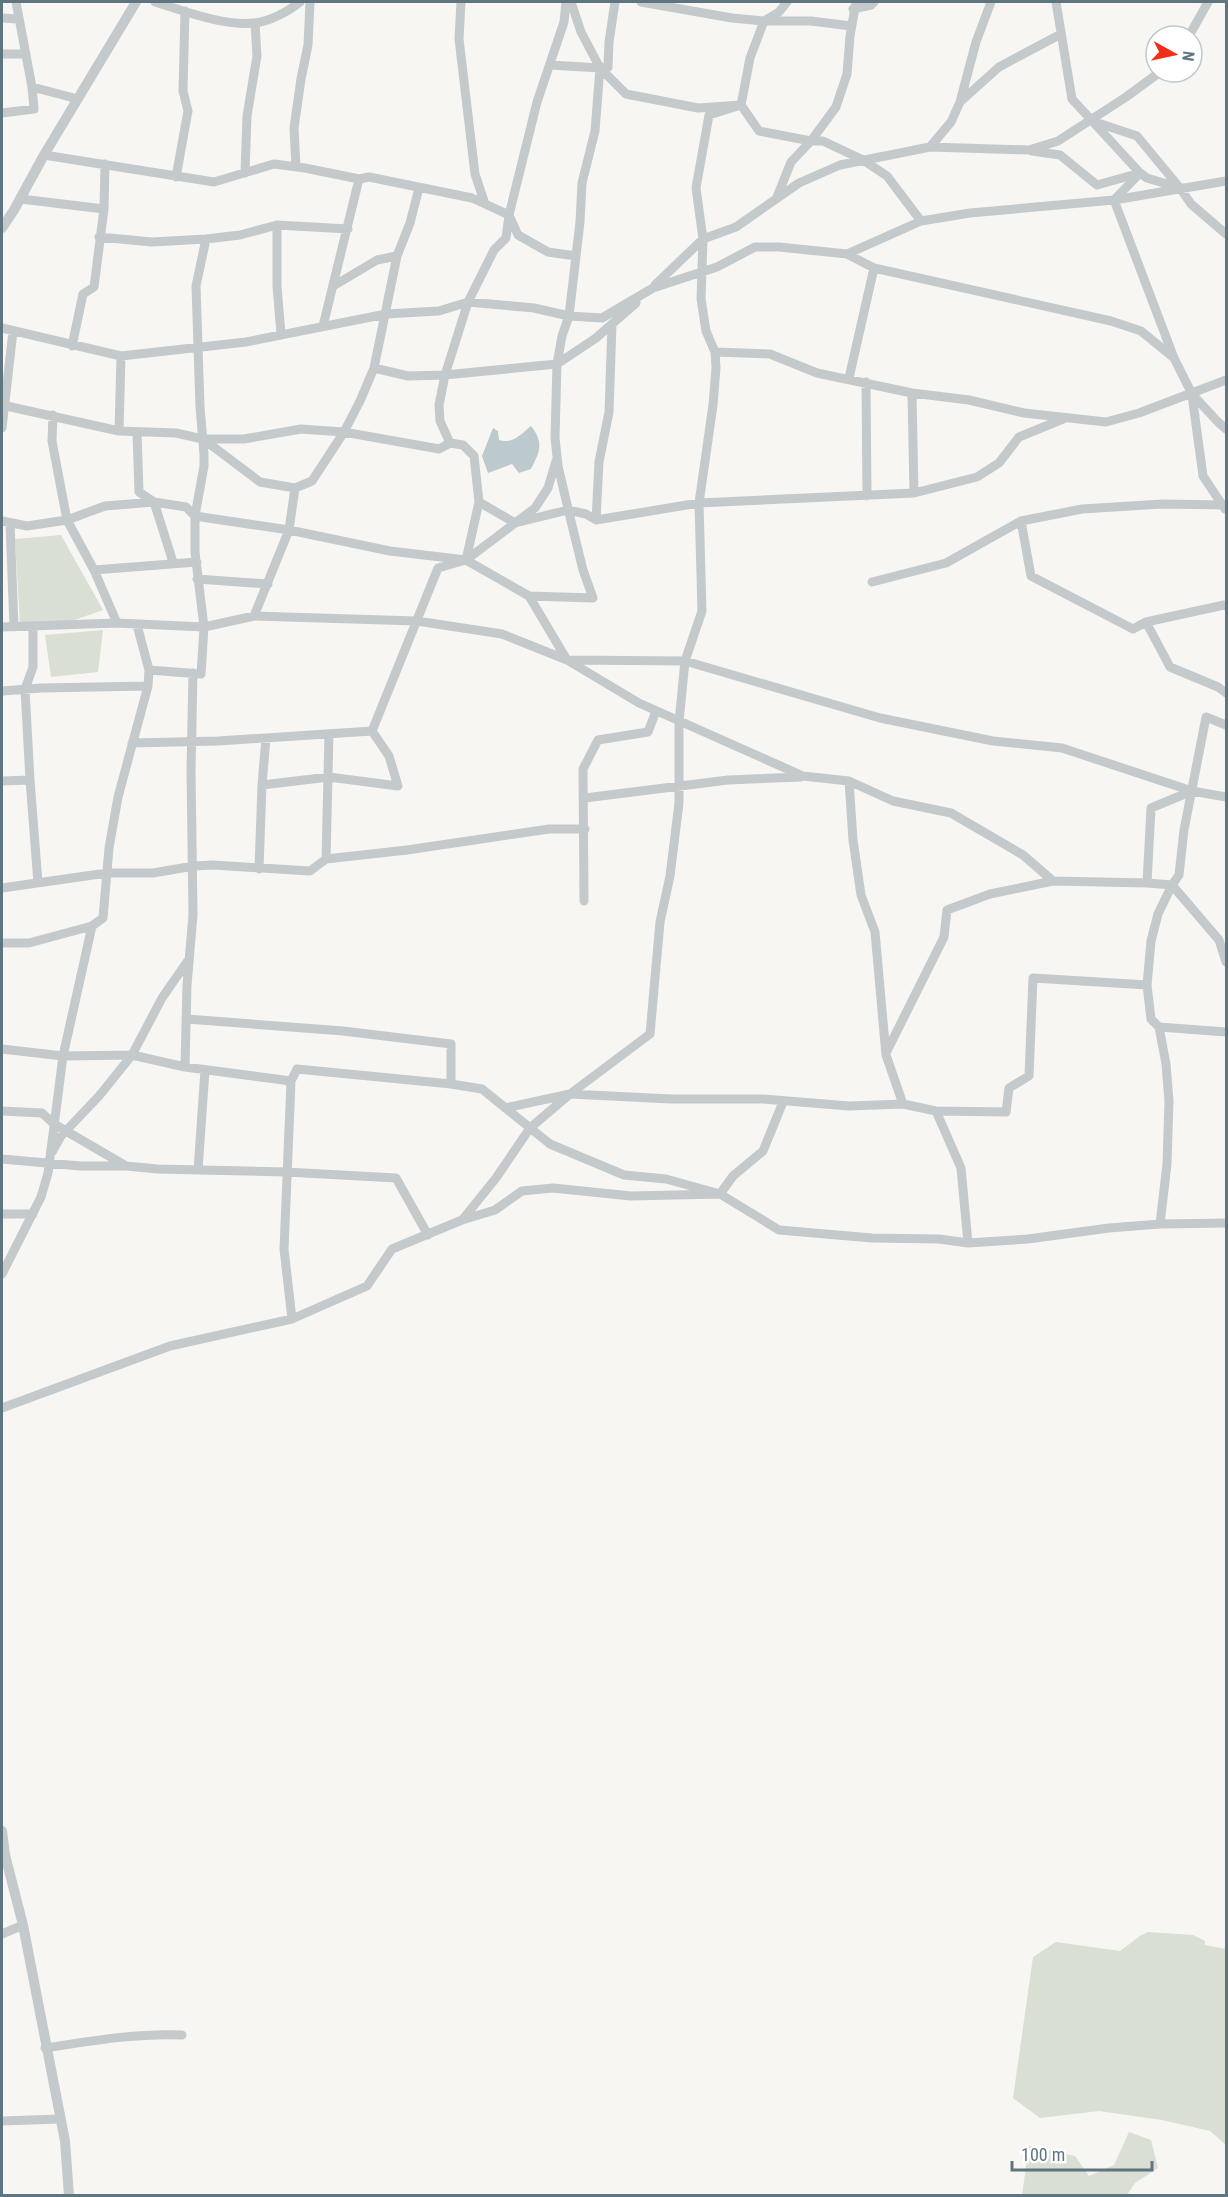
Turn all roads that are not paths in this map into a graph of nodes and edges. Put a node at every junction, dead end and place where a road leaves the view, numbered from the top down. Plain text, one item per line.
1 (16, 2) edge
2 (136, 2) edge
3 (155, 2) edge
4 (300, 2) edge
5 (309, 2) edge
6 (461, 2) edge
7 (566, 2) edge
8 (571, 2) edge
9 (615, 2) edge
10 (641, 2) edge
11 (787, 2) edge
12 (874, 2) edge
13 (991, 2) edge
14 (1056, 2) edge
15 (1208, 2) edge
16 (855, 5) edge
17 (185, 11) junction
18 (2, 18) edge
19 (18, 19) junction
20 (764, 21) junction
21 (255, 23) junction
22 (1196, 24) edge
23 (851, 26) junction
24 (1061, 34) junction
25 (2, 54) edge
26 (26, 54) junction
27 (550, 65) junction
28 (600, 68) junction
29 (1144, 83) edge
30 (32, 87) junction
31 (78, 99) junction
32 (960, 102) junction
33 (741, 105) junction
34 (2, 113) edge
35 (1091, 121) junction
36 (811, 141) junction
37 (930, 147) junction
38 (1029, 150) junction
39 (44, 155) junction
40 (863, 160) junction
41 (105, 164) junction
42 (296, 167) junction
43 (245, 173) junction
44 (1140, 173) junction
45 (176, 177) junction
46 (360, 179) junction
47 (1227, 181) edge
48 (418, 188) junction
49 (1180, 188) junction
50 (777, 197) junction
51 (21, 199) junction
52 (1114, 200) junction
53 (485, 204) junction
54 (104, 209) junction
55 (509, 215) junction
56 (921, 221) junction
57 (277, 225) junction
58 (2, 228) edge
59 (348, 229) junction
60 (1227, 234) edge
61 (99, 237) junction
62 (206, 239) junction
63 (703, 239) junction
64 (847, 254) junction
65 (397, 256) junction
66 (576, 256) junction
67 (874, 268) junction
68 (702, 273) junction
69 (335, 285) junction
70 (653, 288) junction
71 (468, 302) junction
72 (386, 314) junction
73 (569, 316) junction
74 (612, 324) junction
75 (323, 326) junction
76 (2, 328) edge
77 (12, 331) junction
78 (281, 334) junction
79 (72, 346) junction
80 (199, 349) junction
81 (715, 352) junction
82 (121, 356) junction
83 (1174, 358) junction
84 (557, 364) junction
85 (374, 368) junction
86 (445, 375) junction
87 (849, 378) junction
88 (1227, 380) edge
89 (866, 382) junction
90 (912, 393) junction
91 (1192, 394) junction
92 (3, 405) edge
93 (53, 415) junction
94 (1063, 419) junction
95 (2, 428) edge
96 (1227, 429) edge
97 (119, 431) junction
98 (344, 432) junction
99 (137, 433) junction
100 (203, 440) junction
101 (450, 443) junction
102 (557, 456) junction
103 (295, 488) junction
104 (914, 493) junction
105 (867, 496) junction
106 (154, 502) junction
107 (479, 502) junction
108 (699, 504) junction
109 (1225, 507) edge
110 (568, 510) junction
111 (195, 516) junction
112 (67, 520) junction
113 (596, 520) junction
114 (1021, 521) junction
115 (6, 522) edge
116 (515, 523) junction
117 (289, 530) junction
118 (466, 560) junction
119 (173, 562) junction
120 (197, 562) junction
121 (94, 570) junction
122 (197, 579) junction
123 (872, 582) dead end
124 (268, 584) junction
125 (530, 596) junction
126 (1227, 606) edge
127 (254, 616) junction
128 (417, 621) junction
129 (1146, 622) junction
130 (117, 623) junction
131 (137, 625) junction
132 (2, 627) edge
133 (14, 627) junction
134 (33, 627) junction
135 (204, 627) junction
136 (567, 660) junction
137 (685, 662) junction
138 (149, 670) junction
139 (193, 673) junction
140 (148, 686) junction
141 (25, 689) junction
142 (2, 691) edge
143 (1227, 693) edge
144 (656, 711) junction
145 (679, 722) junction
146 (1227, 725) edge
147 (372, 731) junction
148 (329, 734) junction
149 (266, 738) junction
150 (192, 742) junction
151 (132, 743) junction
152 (803, 776) junction
153 (329, 777) junction
154 (30, 780) junction
155 (2, 781) edge
156 (849, 781) junction
157 (262, 785) junction
158 (678, 786) junction
159 (1192, 791) junction
160 (1227, 797) edge
161 (585, 798) junction
162 (585, 829) junction
163 (326, 859) junction
164 (194, 866) junction
165 (259, 869) junction
166 (107, 873) junction
167 (1053, 881) junction
168 (38, 883) junction
169 (1147, 884) junction
170 (1172, 885) junction
171 (2, 888) edge
172 (584, 901) dead end
173 (92, 926) junction
174 (2, 943) edge
175 (191, 957) junction
176 (1227, 962) edge
177 (1147, 985) junction
178 (187, 1019) junction
179 (1159, 1027) junction
180 (1227, 1032) edge
181 (2, 1049) edge
182 (886, 1055) junction
183 (63, 1056) junction
184 (132, 1056) junction
185 (185, 1067) junction
186 (205, 1070) junction
187 (291, 1081) junction
188 (451, 1083) junction
189 (570, 1094) junction
190 (783, 1102) junction
191 (903, 1104) junction
192 (505, 1108) junction
193 (2, 1111) edge
194 (936, 1111) junction
195 (54, 1124) junction
196 (530, 1128) junction
197 (66, 1130) junction
198 (2, 1159) edge
199 (50, 1160) junction
200 (126, 1166) junction
201 (198, 1170) junction
202 (286, 1172) junction
203 (720, 1194) junction
204 (2, 1214) edge
205 (33, 1214) junction
206 (462, 1220) junction
207 (1227, 1223) edge
208 (1160, 1224) junction
209 (428, 1235) junction
210 (968, 1243) junction
211 (2, 1274) edge
212 (292, 1318) junction
213 (2, 1408) edge
214 (2, 1831) edge
215 (23, 1925) junction
216 (2, 1934) edge
217 (182, 2035) dead end
218 (45, 2048) junction
219 (60, 2119) junction
220 (2, 2121) edge
221 (69, 2196) edge

1 - 19 street
2 - 31 street
3 - 17 street
4 - 21 street
5 - 42 street
6 - 53 street
7 - 27 street
8 - 28 street
9 - 28 street
10 - 20 street
11 - 20 street
12 - 16 street
13 - 32 street
14 - 24 street
15 - 22 street
16 - 23 street
17 - 21 street
17 - 45 street
18 - 19 street
19 - 26 street
20 - 23 street
20 - 33 street
21 - 43 street
23 - 36 street
24 - 32 street
24 - 35 street
25 - 26 street
26 - 30 street
27 - 28 street
27 - 55 street
28 - 33 street
28 - 66 street
29 - 35 street
30 - 31 street
30 - 34 street
31 - 39 street
32 - 37 street
33 - 36 street
33 - 63 street
35 - 38 street
35 - 44 street
35 - 49 street
36 - 40 street
36 - 50 street
37 - 38 street
37 - 40 street
38 - 44 street
39 - 41 street
39 - 51 street
40 - 50 street
40 - 56 street
41 - 45 street
41 - 54 street
42 - 43 street
42 - 46 street
43 - 45 street
44 - 49 street
44 - 52 street
46 - 48 street
46 - 59 street
47 - 49 street
48 - 53 street
48 - 65 street
49 - 52 street
49 - 60 street
50 - 63 street
51 - 54 street
51 - 58 street
52 - 56 street
52 - 83 street
53 - 55 street
54 - 61 street
55 - 66 street
55 - 71 street
56 - 64 street
57 - 59 street
57 - 62 street
57 - 78 street
59 - 69 street
61 - 62 street
61 - 79 street
62 - 80 street
63 - 68 street
63 - 70 street
64 - 67 street
64 - 68 street
65 - 69 street
65 - 72 street
66 - 73 street
67 - 83 street
67 - 87 street
68 - 70 street
68 - 81 street
69 - 75 street
70 - 73 street
70 - 74 street
71 - 72 street
71 - 73 street
71 - 86 street
72 - 75 street
72 - 85 street
73 - 84 street
74 - 84 street
74 - 113 street
75 - 78 street
76 - 77 street
77 - 79 street
77 - 92 street
78 - 80 street
79 - 82 street
80 - 82 street
80 - 100 street
81 - 87 street
81 - 108 street
82 - 97 street
83 - 91 street
84 - 86 street
84 - 102 street
85 - 86 street
85 - 98 street
86 - 101 street
87 - 89 street
88 - 91 street
89 - 90 street
89 - 105 street
90 - 94 street
90 - 104 street
91 - 94 street
91 - 96 street
91 - 109 street
92 - 93 street
92 - 95 street
93 - 97 street
93 - 112 street
94 - 104 street
97 - 99 street
98 - 100 street
98 - 101 street
98 - 103 street
99 - 100 street
99 - 106 street
100 - 103 street
100 - 111 street
101 - 107 street
102 - 110 street
102 - 116 street
103 - 117 street
104 - 105 street
105 - 108 street
106 - 111 street
106 - 112 street
106 - 119 street
107 - 116 street
107 - 118 street
108 - 113 street
108 - 137 street
109 - 114 street
110 - 113 street
110 - 116 street
110 - 125 street
111 - 117 street
111 - 120 street
112 - 115 street
112 - 121 street
114 - 123 street
114 - 129 street
115 - 133 street
116 - 118 street
117 - 118 street
117 - 124 street
118 - 125 street
118 - 128 street
119 - 120 street
119 - 121 street
120 - 122 street
121 - 130 street
122 - 124 street
122 - 135 street
124 - 127 street
125 - 136 street
126 - 129 street
127 - 128 street
127 - 135 street
128 - 136 street
128 - 147 street
129 - 143 street
130 - 131 street
130 - 134 street
131 - 135 street
131 - 138 street
132 - 133 street
133 - 134 street
134 - 141 street
135 - 139 street
136 - 137 street
136 - 144 street
137 - 145 street
137 - 159 street
138 - 139 street
138 - 140 street
139 - 150 street
140 - 141 street
140 - 151 street
141 - 142 street
141 - 154 street
144 - 145 street
144 - 161 street
145 - 152 street
145 - 158 street
146 - 159 street
147 - 148 street
147 - 153 street
148 - 149 street
148 - 153 street
149 - 150 street
149 - 157 street
150 - 151 street
150 - 164 street
151 - 166 street
152 - 156 street
152 - 158 street
153 - 157 street
153 - 163 street
154 - 155 street
154 - 168 street
156 - 167 street
156 - 182 street
157 - 165 street
158 - 161 street
158 - 189 street
159 - 160 street
159 - 169 street
159 - 170 street
161 - 162 street
162 - 163 street
162 - 172 street
163 - 165 street
164 - 165 street
164 - 166 street
164 - 175 street
166 - 168 street
166 - 173 street
167 - 169 street
167 - 182 street
168 - 171 street
169 - 170 street
170 - 176 street
170 - 177 street
173 - 174 street
173 - 183 street
175 - 178 street
175 - 184 street
177 - 179 street
177 - 194 street
178 - 185 street
178 - 188 street
179 - 180 street
179 - 208 street
181 - 183 street
182 - 191 street
183 - 184 street
183 - 195 street
184 - 185 street
184 - 197 street
185 - 186 street
186 - 187 street
186 - 201 street
187 - 188 street
187 - 202 street
188 - 192 street
189 - 190 street
189 - 192 street
189 - 196 street
190 - 191 street
190 - 203 street
191 - 194 street
192 - 196 street
193 - 195 street
194 - 210 street
195 - 197 street
195 - 199 street
196 - 203 street
196 - 206 street
197 - 199 street
197 - 200 street
198 - 199 street
199 - 200 street
199 - 205 street
200 - 201 street
201 - 202 street
202 - 209 street
202 - 212 street
203 - 206 street
203 - 210 street
204 - 205 street
205 - 211 street
206 - 209 street
207 - 208 street
208 - 210 street
209 - 212 street
212 - 213 street
214 - 215 street
215 - 216 street
215 - 218 street
217 - 218 street
218 - 219 street
219 - 220 street
219 - 221 street

